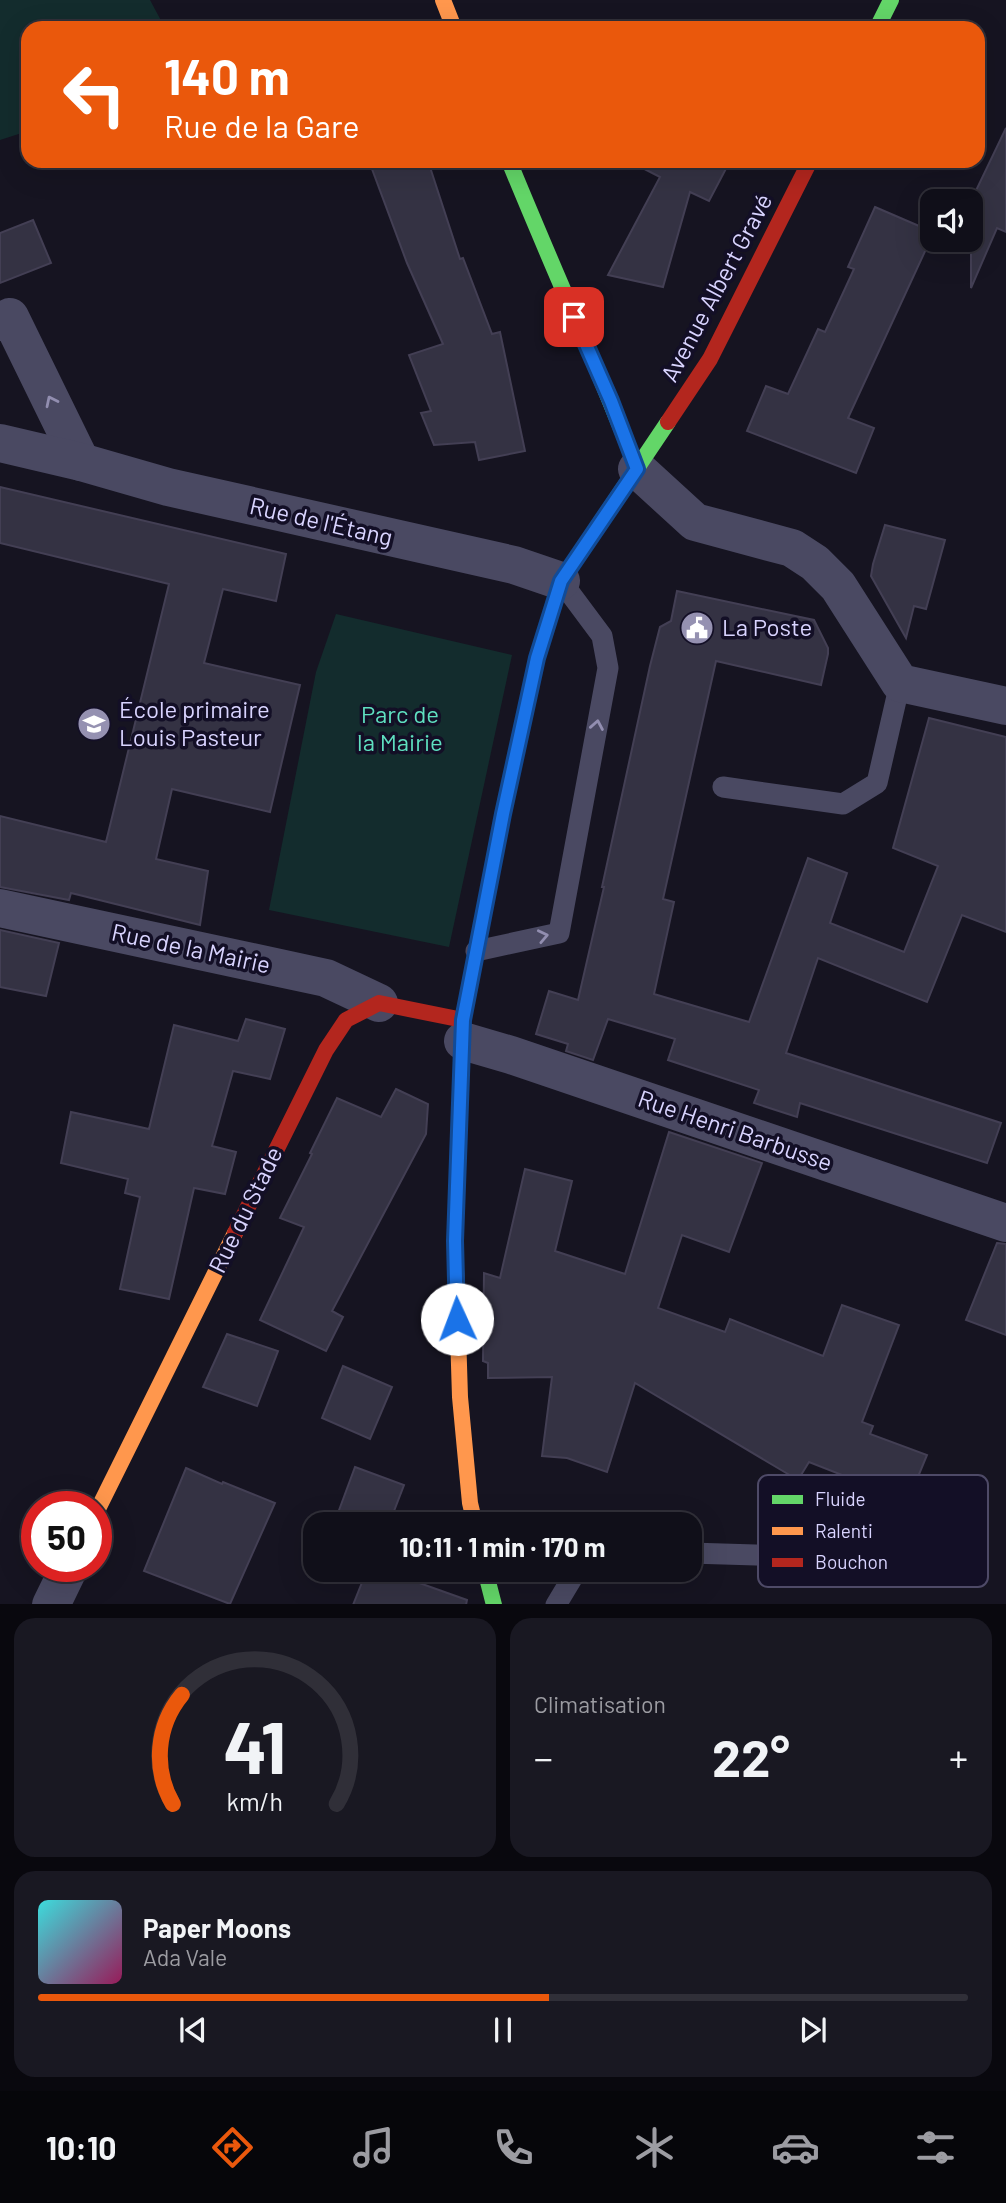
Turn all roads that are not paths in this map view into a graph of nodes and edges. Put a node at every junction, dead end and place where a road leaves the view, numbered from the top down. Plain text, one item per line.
1 (443, 0) edge
2 (891, 0) edge
3 (451, 21) edge
4 (880, 21) edge
5 (512, 168) edge
6 (806, 168) edge
7 (0, 322) edge
8 (0, 443) edge
9 (81, 462) junction
10 (637, 469) junction
11 (561, 581) junction
12 (900, 683) junction
13 (1006, 706) edge
14 (723, 787) dead end
15 (0, 908) edge
16 (476, 951) junction
17 (379, 1003) junction
18 (463, 1030) junction
19 (1006, 1223) edge
20 (107, 1491) edge
21 (472, 1512) edge
22 (702, 1553) edge
23 (758, 1555) edge
24 (62, 1582) edge
25 (488, 1582) edge
26 (570, 1582) edge
27 (51, 1604) edge
28 (494, 1604) edge
29 (557, 1604) edge

1 - 3 main road
2 - 4 main road
5 - 10 main road
6 - 10 main road, Avenue Albert Gravé
9 -> 7 street
8 - 9 street, Rue de l'Étang
9 - 11 street, Rue de l'Étang
10 - 11 main road, Avenue Albert Gravé
10 - 12 street
11 - 16 main road, Avenue Albert Gravé
16 -> 11 lane
12 - 13 street
12 - 14 lane
15 - 17 street, Rue de la Mairie
16 - 18 main road, Avenue Albert Gravé
17 - 18 main road
17 - 20 main road, Rue du Stade
18 - 19 street, Rue Henri Barbusse
18 - 21 main road, Avenue Albert Gravé
22 - 23 lane
24 - 27 street
25 - 28 main road
26 - 29 lane

